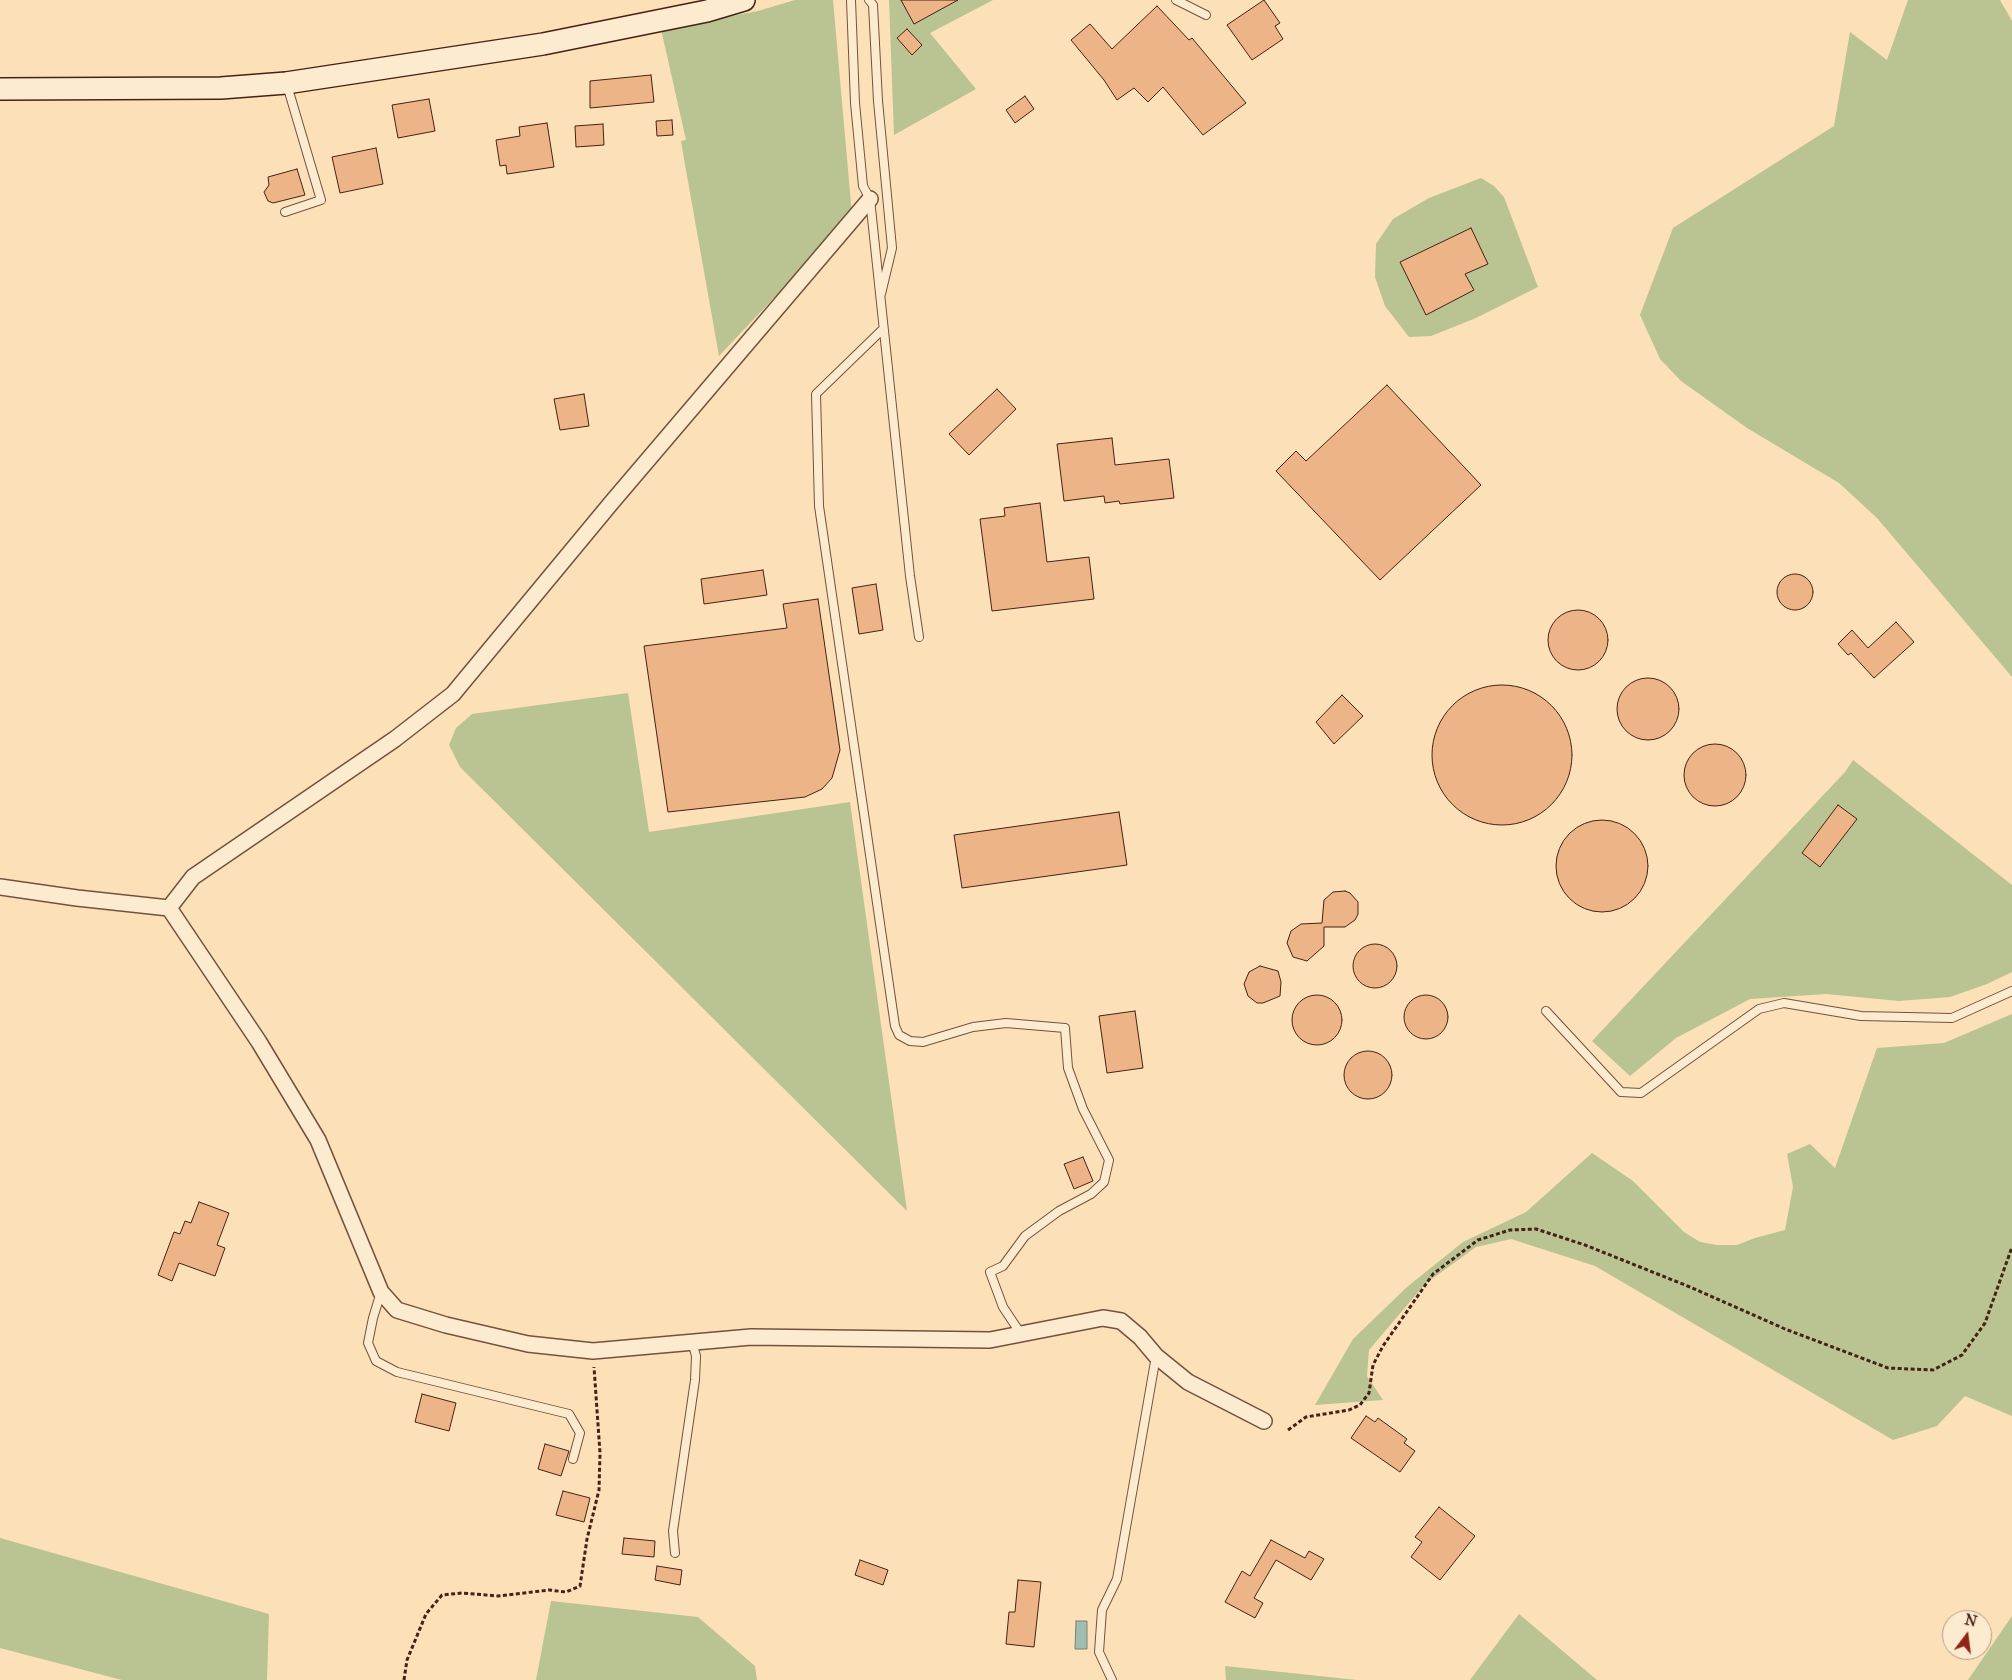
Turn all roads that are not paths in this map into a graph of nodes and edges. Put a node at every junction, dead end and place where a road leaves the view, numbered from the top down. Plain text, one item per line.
1 (744, 0) edge
2 (851, 0) edge
3 (869, 0) edge
4 (1176, 0) edge
5 (1206, 15) dead end
6 (286, 83) junction
7 (0, 89) edge
8 (870, 199) junction
9 (284, 212) dead end
10 (880, 300) junction
11 (882, 329) junction
12 (919, 637) dead end
13 (0, 887) edge
14 (169, 908) junction
15 (2012, 992) edge
16 (1546, 1011) dead end
17 (381, 1292) junction
18 (1021, 1334) junction
19 (692, 1341) junction
20 (1156, 1356) junction
21 (1264, 1422) dead end
22 (573, 1459) dead end
23 (675, 1553) dead end
24 (1112, 1680) edge

1 - 6 street
2 - 8 lane
3 - 10 lane
4 - 5 lane
6 - 7 street
6 - 9 lane
8 - 10 lane
8 - 14 street
10 - 11 lane
11 - 12 lane
11 - 18 lane
13 - 14 street
14 - 17 street
15 - 16 lane
17 - 19 street
17 - 22 lane
18 - 19 street
18 - 20 street
19 - 23 lane
20 - 21 street
20 - 24 lane

